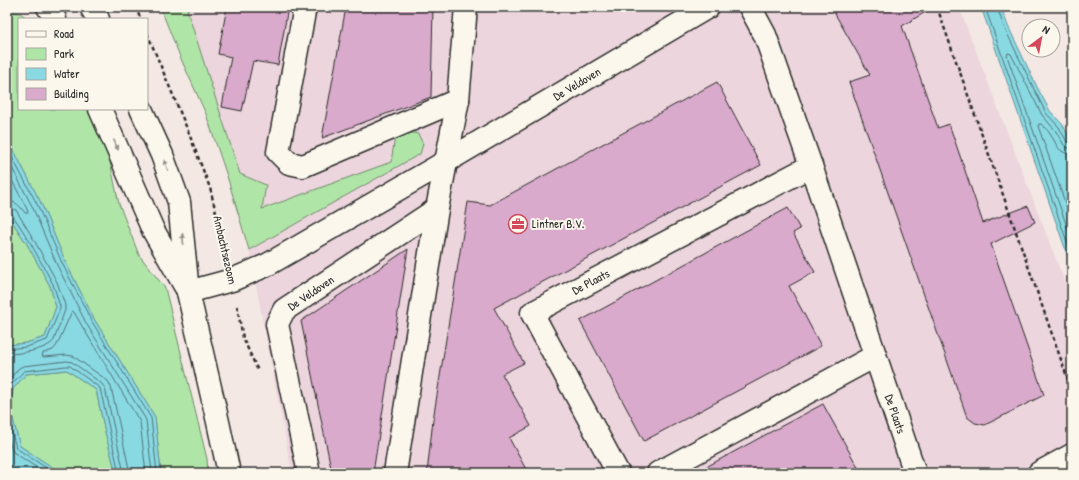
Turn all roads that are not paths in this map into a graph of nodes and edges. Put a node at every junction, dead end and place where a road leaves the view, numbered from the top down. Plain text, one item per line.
1 (48, 7) edge
2 (91, 7) edge
3 (306, 7) edge
4 (466, 7) edge
5 (708, 7) edge
6 (750, 7) edge
7 (54, 18) edge
8 (97, 18) edge
9 (458, 100) junction
10 (100, 110) edge
11 (141, 110) edge
12 (447, 161) junction
13 (811, 166) junction
14 (437, 209) junction
15 (188, 292) junction
16 (875, 356) junction
17 (1072, 455) edge
18 (229, 473) edge
19 (310, 473) edge
20 (395, 473) edge
21 (618, 473) edge
22 (658, 473) edge
23 (915, 473) edge
24 (1039, 473) edge

1 - 7 street
2 - 8 street
3 - 9 street
4 - 9 street
5 - 12 street, De Veldoven
6 - 13 street, De Plaats
9 - 12 street
10 -> 15 street
15 -> 11 street
12 - 14 street
12 - 15 street, De Veldoven
13 - 16 street, De Plaats
13 - 21 street, De Plaats
14 - 19 street, De Veldoven
14 - 20 street
15 - 18 street
16 - 22 street
16 - 23 street, De Plaats
17 - 24 street

